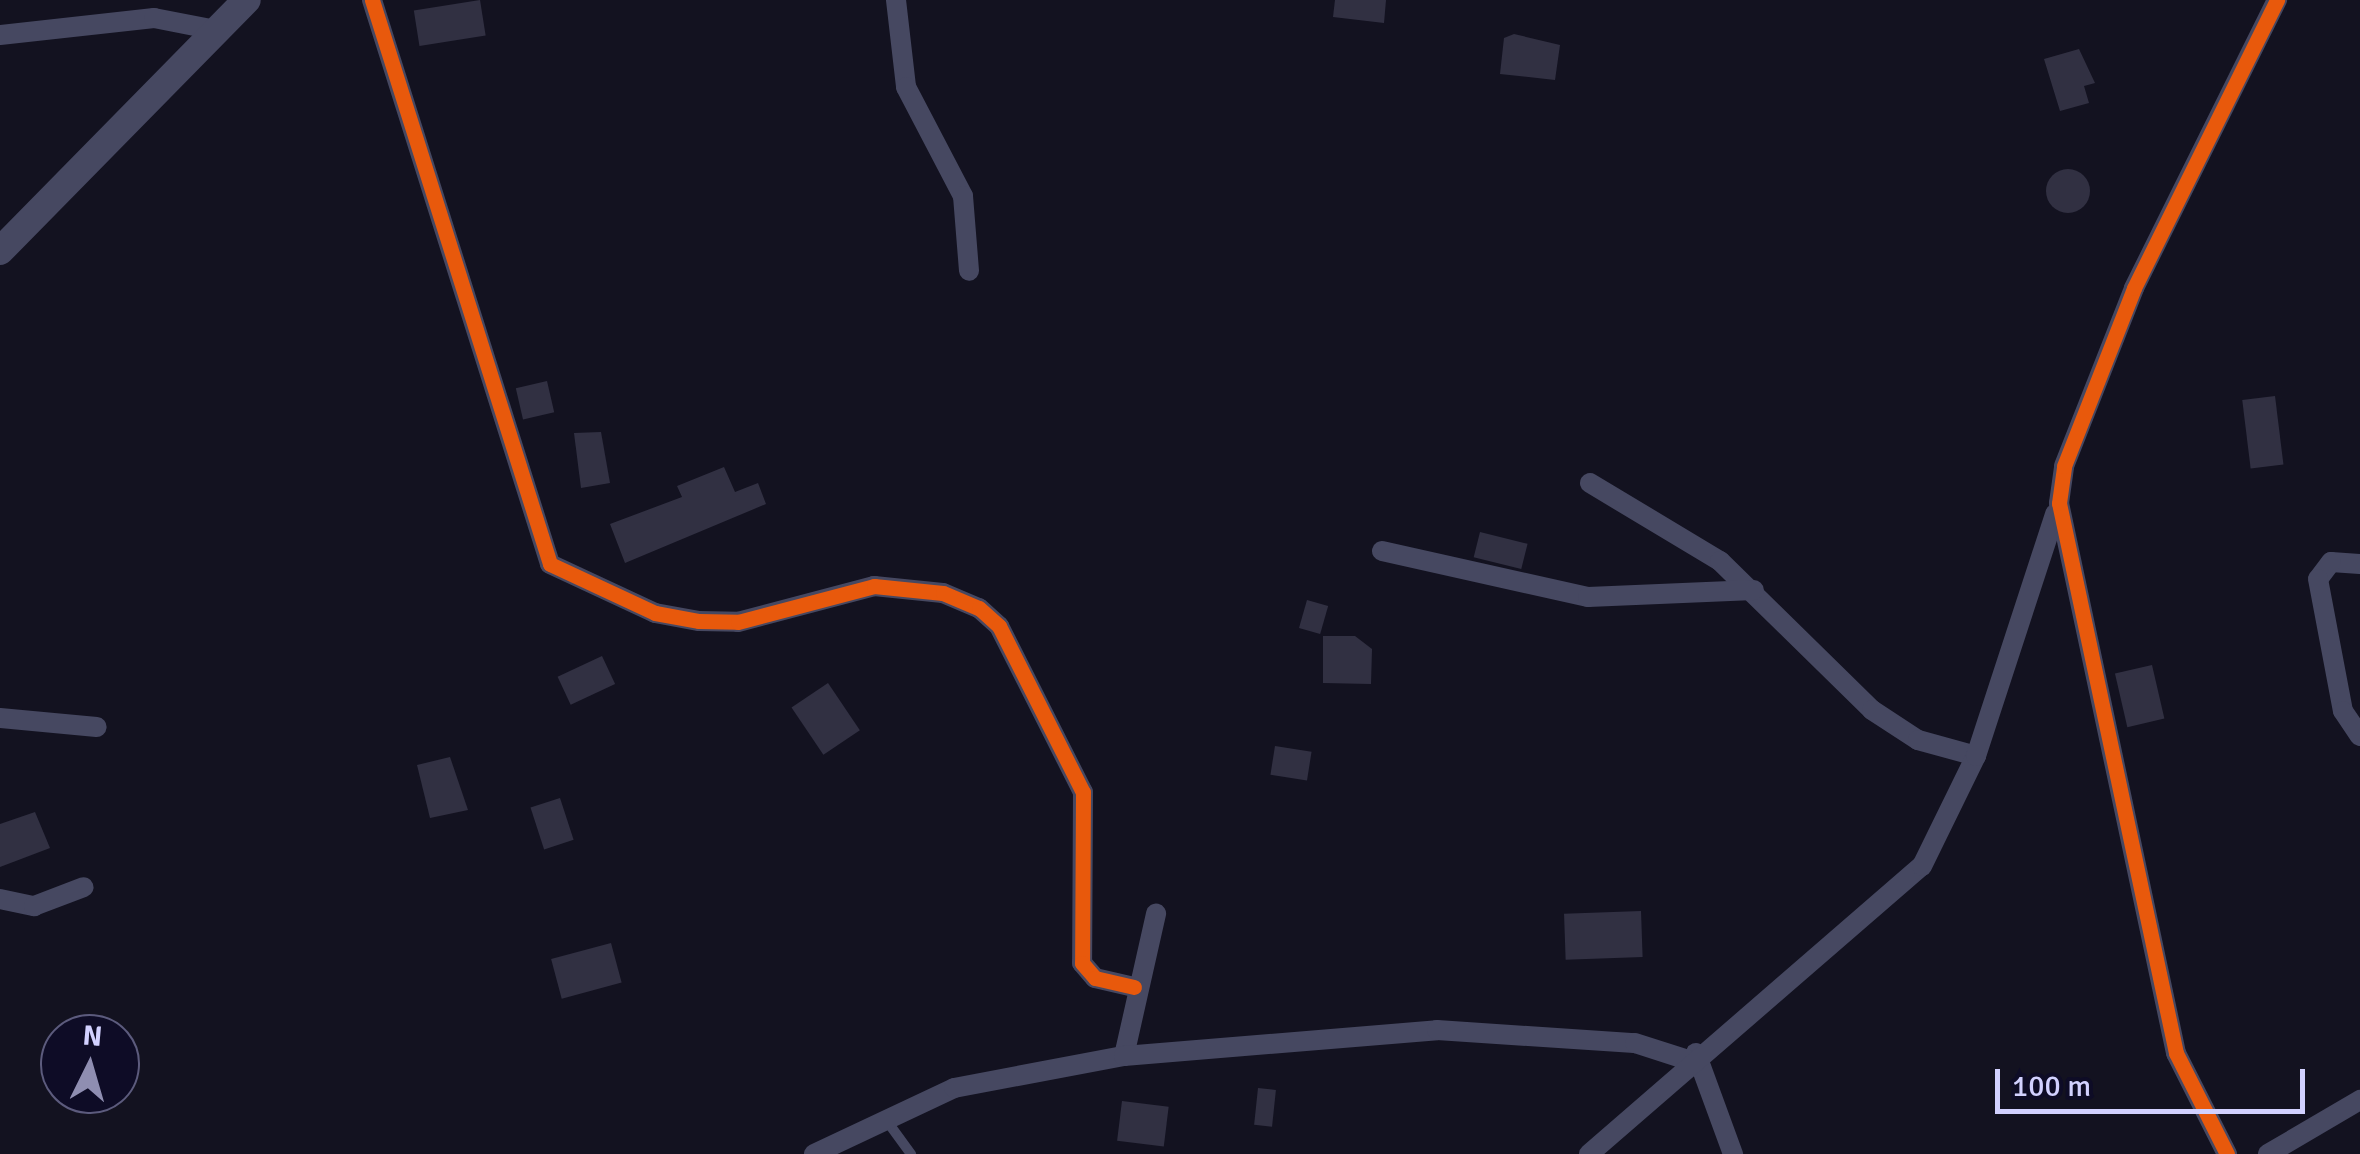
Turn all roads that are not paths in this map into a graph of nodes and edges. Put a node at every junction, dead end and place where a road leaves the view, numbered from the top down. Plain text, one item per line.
1 (247, 0) edge
2 (372, 0) edge
3 (896, 0) edge
4 (2277, 0) edge
5 (215, 30) junction
6 (0, 35) edge
7 (0, 251) edge
8 (968, 270) dead end
9 (1590, 483) dead end
10 (2059, 503) junction
11 (1382, 551) dead end
12 (2360, 564) edge
13 (1754, 590) junction
14 (0, 718) edge
15 (98, 727) dead end
16 (2360, 736) edge
17 (1976, 756) junction
18 (84, 887) dead end
19 (0, 900) edge
20 (1156, 914) dead end
21 (1134, 988) junction
22 (1124, 1056) junction
23 (1692, 1057) junction
24 (2360, 1100) edge
25 (883, 1116) junction
26 (814, 1154) edge
27 (911, 1154) edge
28 (1590, 1154) edge
29 (1734, 1154) edge
30 (2228, 1154) edge
31 (2268, 1154) edge

1 - 5 street
2 - 21 street
3 - 8 street
4 - 10 street
5 - 6 street
5 - 7 street
9 - 13 street
10 - 17 street
10 - 30 street
11 - 13 street
12 - 16 street
13 - 17 street
14 - 15 street
17 - 23 street
18 - 19 street
20 - 21 street
21 - 22 street
22 - 23 street
22 - 25 street
23 - 28 street
23 - 29 street
24 - 31 street
25 - 26 street
25 - 27 lane

